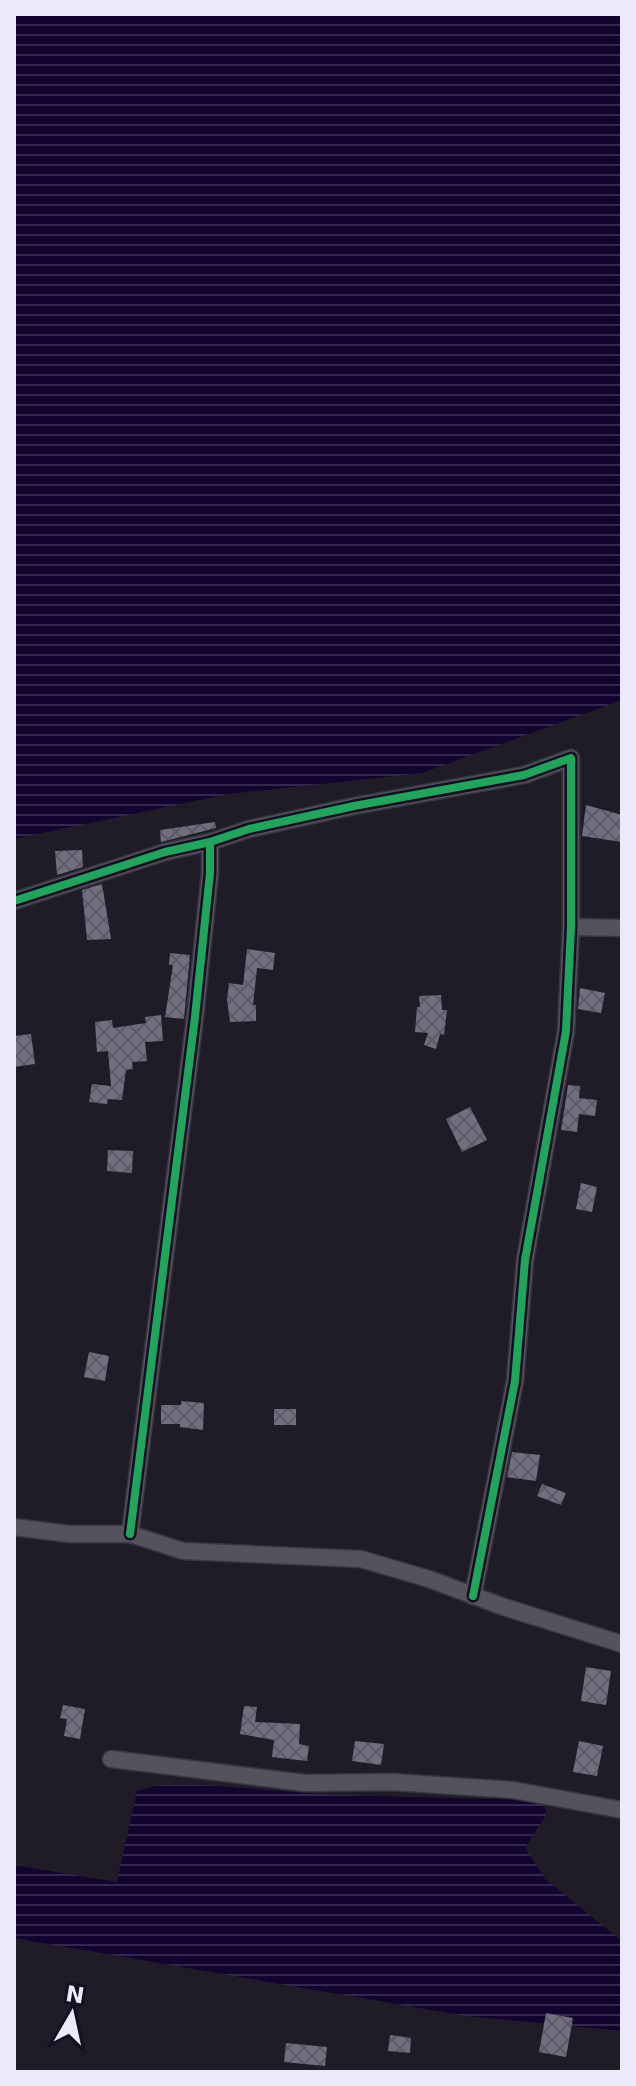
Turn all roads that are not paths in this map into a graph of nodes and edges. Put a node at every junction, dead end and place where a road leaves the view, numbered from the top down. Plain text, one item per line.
1 (210, 842) junction
2 (14, 901) edge
3 (571, 927) junction
4 (622, 928) edge
5 (14, 1527) edge
6 (130, 1534) junction
7 (473, 1596) junction
8 (622, 1644) edge
9 (111, 1759) dead end
10 (622, 1810) edge

1 - 2 street
1 - 3 street
1 - 6 street
3 - 4 street
3 - 7 street
5 - 6 street
6 - 7 street
7 - 8 street
9 - 10 street

